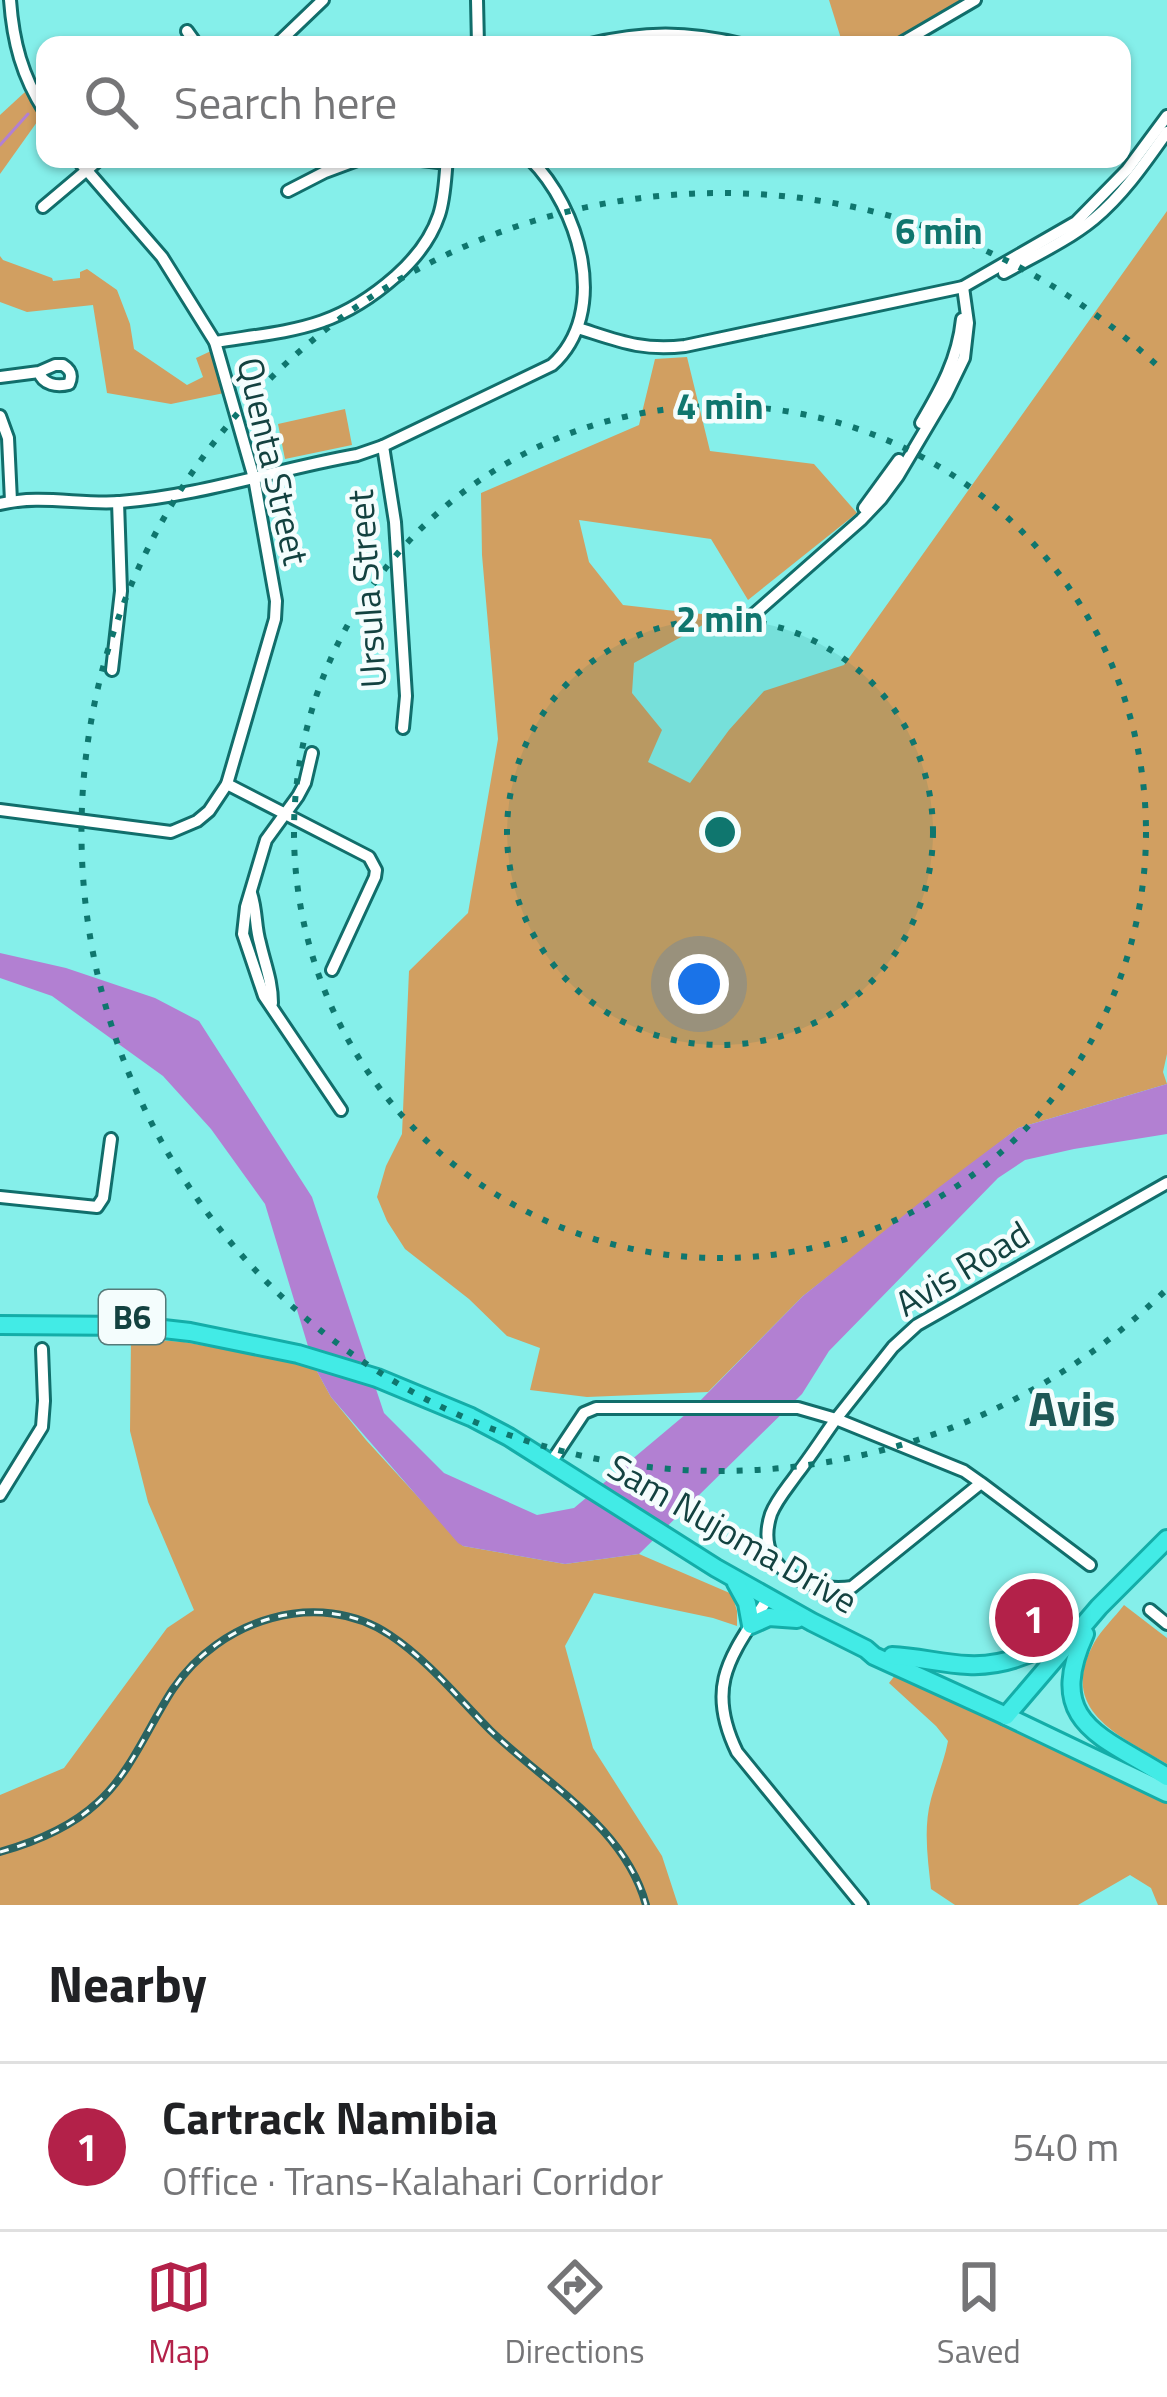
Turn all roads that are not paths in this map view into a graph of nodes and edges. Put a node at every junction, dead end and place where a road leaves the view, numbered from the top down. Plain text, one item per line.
1 (10, 0) edge
2 (323, 0) edge
3 (477, 0) edge
4 (975, 0) edge
5 (187, 31) dead end
6 (191, 36) edge
7 (286, 36) edge
8 (478, 36) edge
9 (631, 36) edge
10 (692, 36) edge
11 (913, 36) edge
12 (36, 97) edge
13 (1167, 116) edge
14 (1167, 132) edge
15 (1131, 165) edge
16 (78, 168) edge
17 (84, 168) edge
18 (336, 168) edge
19 (446, 168) edge
20 (538, 168) edge
21 (1128, 168) edge
22 (288, 191) dead end
23 (43, 207) dead end
24 (960, 291) junction
25 (578, 328) junction
26 (215, 342) junction
27 (39, 372) dead end
28 (4, 374) edge
29 (0, 416) edge
30 (383, 446) junction
31 (254, 478) junction
32 (5, 502) edge
33 (118, 502) junction
34 (744, 623) dead end
35 (112, 670) dead end
36 (404, 728) dead end
37 (312, 753) dead end
38 (227, 784) junction
39 (0, 810) edge
40 (284, 814) junction
41 (251, 893) junction
42 (332, 970) dead end
43 (269, 972) junction
44 (256, 976) junction
45 (272, 1007) junction
46 (341, 1110) dead end
47 (111, 1139) dead end
48 (1167, 1184) edge
49 (0, 1197) edge
50 (0, 1315) edge
51 (0, 1325) edge
52 (261, 1345) junction
53 (41, 1348) dead end
54 (836, 1419) junction
55 (550, 1463) junction
56 (980, 1484) junction
57 (0, 1496) edge
58 (1167, 1539) edge
59 (1090, 1565) dead end
60 (716, 1568) junction
61 (768, 1598) junction
62 (1099, 1606) junction
63 (1150, 1610) dead end
64 (812, 1622) junction
65 (1167, 1624) edge
66 (751, 1625) junction
67 (866, 1648) junction
68 (892, 1656) junction
69 (1009, 1713) junction
70 (1167, 1779) edge
71 (1167, 1793) edge
72 (862, 1905) edge

1 - 12 street
2 - 7 street
3 - 8 street
4 - 11 street
5 - 6 street
9 - 10 street
13 - 15 street
14 - 24 street
16 - 23 street
17 - 26 street, Quenta Street
18 - 22 street
19 - 26 street
20 - 25 street
21 - 24 street
24 - 25 street
24 - 34 street
25 - 30 street
26 - 31 street, Quenta Street
27 - 28 street
29 - 32 street
30 - 31 street
30 - 36 street, Ursula Street
31 - 33 street
31 - 38 street, Quenta Street
32 - 33 street
33 - 35 street
37 - 40 street
38 - 39 street, Quenta Street
38 - 40 street
40 - 41 street
40 - 42 street
41 - 43 street
41 - 44 street
43 - 44 street
43 - 45 street
44 - 45 street
45 - 46 street
47 - 49 street
48 - 54 street, Avis Road
50 - 52 highway, Sam Nujoma Drive / B6
51 - 52 highway, Sam Nujoma Drive / B6
52 - 55 highway, Sam Nujoma Drive / B6
53 - 57 street
54 - 55 street
54 - 56 street
54 - 56 street, Avis Road
55 - 60 highway, Sam Nujoma Drive / B6
56 - 59 street
58 - 62 highway, B6
60 - 61 highway, Sam Nujoma Drive / B6
60 - 66 highway
61 - 64 highway, Sam Nujoma Drive / B6
61 - 66 street
62 - 68 highway, B6
62 - 69 highway, B6
62 - 70 highway
63 - 65 street
64 - 66 highway
64 - 67 highway, Sam Nujoma Drive / B6
66 - 72 street
67 - 68 highway, B6
67 - 69 highway, Sam Nujoma Drive / B6
68 - 69 highway, B6
69 - 70 main road, Sam Nujoma Drive
69 - 71 main road, Sam Nujoma Drive

